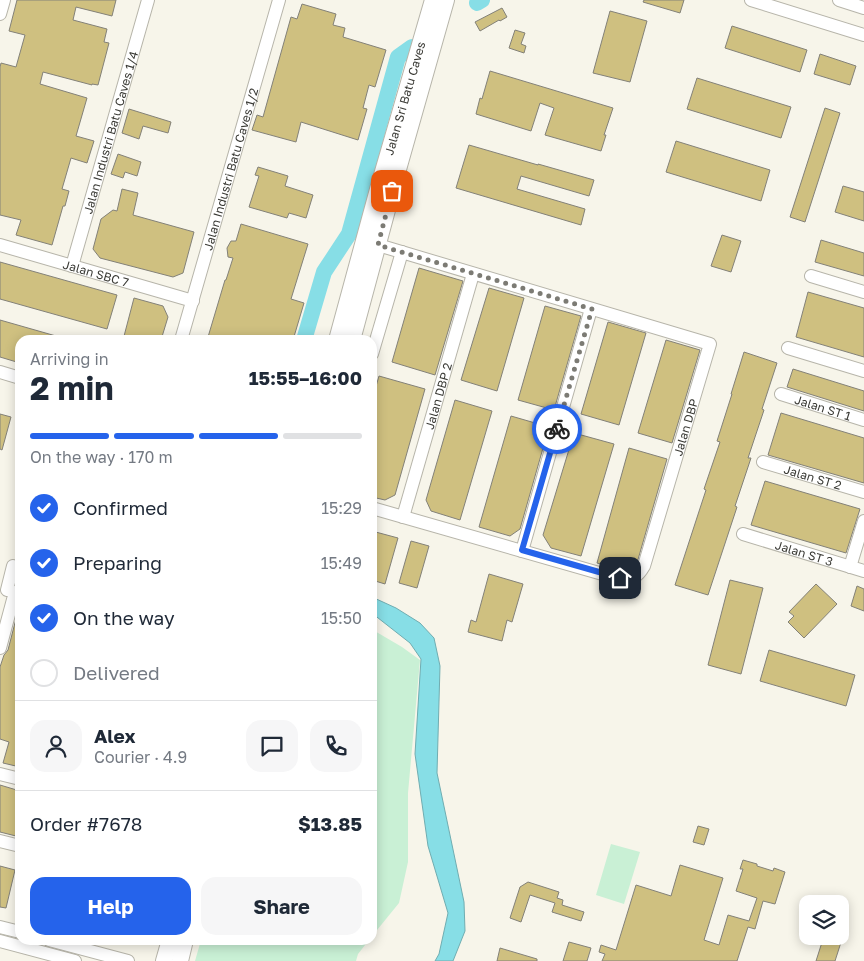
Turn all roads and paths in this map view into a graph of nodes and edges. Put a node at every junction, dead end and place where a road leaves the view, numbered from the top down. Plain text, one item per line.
1 (4, 0) edge
2 (148, 0) edge
3 (279, 0) edge
4 (433, 0) edge
5 (446, 0) edge
6 (751, 0) edge
7 (839, 0) edge
8 (864, 8) edge
9 (0, 14) edge
10 (864, 36) edge
11 (0, 245) edge
12 (378, 245) junction
13 (402, 252) junction
14 (72, 266) junction
15 (473, 274) junction
16 (811, 276) dead end
17 (864, 292) edge
18 (192, 301) junction
19 (592, 309) junction
20 (182, 335) edge
21 (338, 335) edge
22 (353, 335) edge
23 (377, 337) edge
24 (788, 348) dead end
25 (864, 371) edge
26 (0, 372) edge
27 (15, 376) edge
28 (781, 394) dead end
29 (864, 420) edge
30 (763, 462) dead end
31 (864, 492) edge
32 (377, 509) edge
33 (403, 517) junction
34 (864, 521) edge
35 (743, 534) dead end
36 (522, 550) junction
37 (0, 563) edge
38 (15, 567) edge
39 (850, 567) junction
40 (15, 571) edge
41 (864, 571) edge
42 (10, 591) edge
43 (0, 648) edge
44 (0, 774) edge
45 (15, 778) edge
46 (0, 841) edge
47 (15, 845) edge
48 (0, 927) edge
49 (15, 931) edge
50 (0, 941) edge
51 (62, 945) edge
52 (169, 945) edge
53 (185, 945) edge
54 (94, 957) edge
55 (75, 961) edge
56 (128, 961) edge
57 (164, 961) edge
58 (180, 961) edge

1 - 9 street
2 - 14 street, Jalan Industri Batu Caves 1/4
3 - 18 street, Jalan Industri Batu Caves 1/2
4 - 21 main road, Jalan Sri Batu Caves
5 - 12 main road, Jalan Sri Batu Caves
6 - 10 street
7 - 8 street
11 - 14 street, Jalan SBC 7
12 - 13 street, Jalan DBP
12 - 22 main road, Jalan Sri Batu Caves
13 - 15 street, Jalan DBP
13 - 23 street
14 - 18 street, Jalan SBC 7
15 - 19 street, Jalan DBP
15 - 33 street, Jalan DBP 2
16 - 17 street
18 - 20 street, Jalan Industri Batu Caves 1/2
19 - 36 street
19 - 36 street, Jalan DBP
24 - 25 street
26 - 27 street
28 - 29 street, Jalan ST 1
30 - 31 street, Jalan ST 2
32 - 33 street, Jalan DBP
33 - 36 street, Jalan DBP
34 - 39 street
35 - 39 street, Jalan ST 3
37 - 38 street
39 - 41 street, Jalan ST 3
40 - 42 street
42 - 43 street
44 - 45 street
46 - 47 street
48 - 49 street
50 - 55 street
51 - 54 street
52 - 57 main road
53 - 58 main road
54 - 56 street

